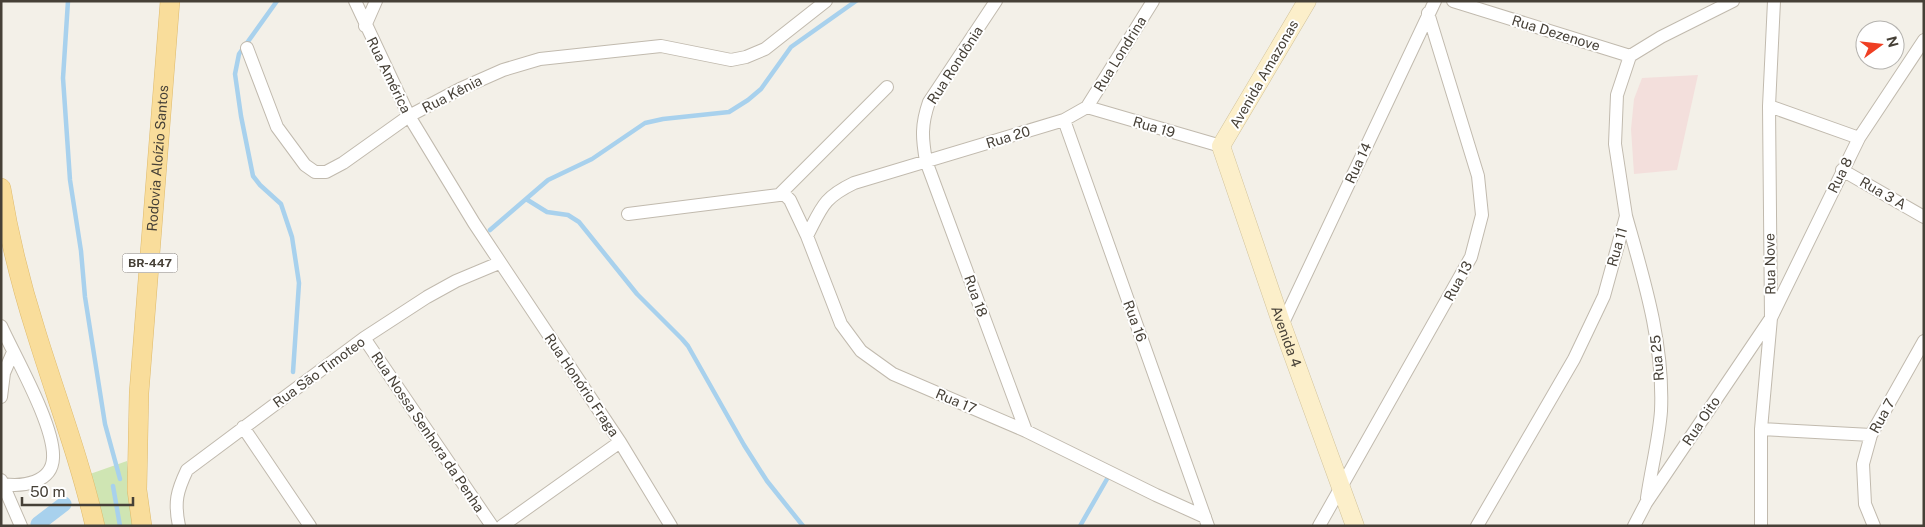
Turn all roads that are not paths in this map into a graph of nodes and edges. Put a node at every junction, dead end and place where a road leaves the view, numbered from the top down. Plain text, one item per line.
1 (170, 1) edge
2 (355, 1) edge
3 (376, 1) edge
4 (826, 1) edge
5 (996, 1) edge
6 (1153, 1) edge
7 (1307, 1) edge
8 (1453, 1) edge
9 (1733, 1) edge
10 (1774, 1) edge
11 (1432, 7) edge
12 (365, 26) junction
13 (1924, 40) edge
14 (247, 48) dead end
15 (1630, 56) junction
16 (888, 87) dead end
17 (1769, 106) junction
18 (1088, 107) junction
19 (409, 116) junction
20 (1064, 120) junction
21 (1859, 138) junction
22 (1221, 146) junction
23 (926, 161) junction
24 (1842, 170) junction
25 (1, 188) edge
26 (785, 197) junction
27 (628, 214) dead end
28 (1626, 216) junction
29 (1924, 217) edge
30 (807, 236) junction
31 (489, 245) joint
32 (500, 263) junction
33 (1771, 318) junction
34 (1282, 325) junction
35 (1, 326) edge
36 (364, 338) junction
37 (1924, 341) edge
38 (13, 352) junction
39 (2, 374) edge
40 (1, 397) edge
41 (243, 427) junction
42 (1761, 429) junction
43 (1026, 431) junction
44 (1871, 435) junction
45 (620, 442) junction
46 (2, 482) edge
47 (1341, 487) junction
48 (1646, 503) junction
49 (178, 521) edge
50 (1205, 523) edge
51 (21, 526) edge
52 (95, 526) edge
53 (142, 526) edge
54 (310, 526) edge
55 (492, 526) edge
56 (502, 526) edge
57 (671, 526) edge
58 (1319, 526) edge
59 (1355, 526) edge
60 (1477, 526) edge
61 (1634, 526) edge
62 (1761, 526) edge
63 (1874, 526) edge

1 - 53 main road, Rodovia Aloízio Santos / BR-447
2 - 12 street, Rua América
3 - 12 street
4 - 19 street, Rua Kênia
5 - 23 street, Rua Rondônia
6 - 18 street, Rua Londrina
7 - 22 street, Avenida Amazonas
8 - 15 street, Rua Dezenove
9 - 15 street
10 - 17 street, Rua Nove
11 - 34 street, Rua 14
11 - 47 street, Rua 13
12 - 19 street, Rua América
13 - 21 street, Rua 8
14 - 19 street, Rua Kênia
15 - 28 street, Rua 11
16 - 26 street
17 - 21 street
17 - 33 street, Rua Nove
18 - 20 street, Rua 20
18 - 22 street, Rua 19
19 - 31 street, Rua América
20 - 23 street, Rua 20
20 - 50 street, Rua 16
21 - 24 street, Rua 8
22 - 34 street, Avenida 4
23 - 30 street, Rua 20
23 - 43 street, Rua 18
24 - 29 street, Rua 3 A
24 - 33 street, Rua 8
25 - 52 main road
26 - 27 street
26 - 30 street, Rua 17
28 - 48 street, Rua 25
28 - 60 street, Rua 11
30 - 43 street, Rua 17
31 - 32 street, Rua Honório Fraga
32 - 36 street, Rua São Timoteo
32 - 45 street, Rua Honório Fraga
33 - 42 street, Rua Nove
33 - 48 street, Rua Oito
34 - 47 street, Avenida 4
35 - 38 street
36 - 41 street, Rua São Timoteo
36 - 55 street, Rua Nossa Senhora da Penha
37 - 44 street, Rua 7
38 - 39 street
38 - 46 street
39 - 40 street
41 - 49 street, Rua São Timoteo
41 - 54 street
42 - 44 street
42 - 62 street, Rua Nove
43 - 50 street, Rua 17
44 - 63 street, Rua 7
45 - 56 street
45 - 57 street, Rua Honório Fraga
46 - 51 street
47 - 58 street, Rua 13
47 - 59 street, Avenida 4
48 - 61 street, Rua Oito

